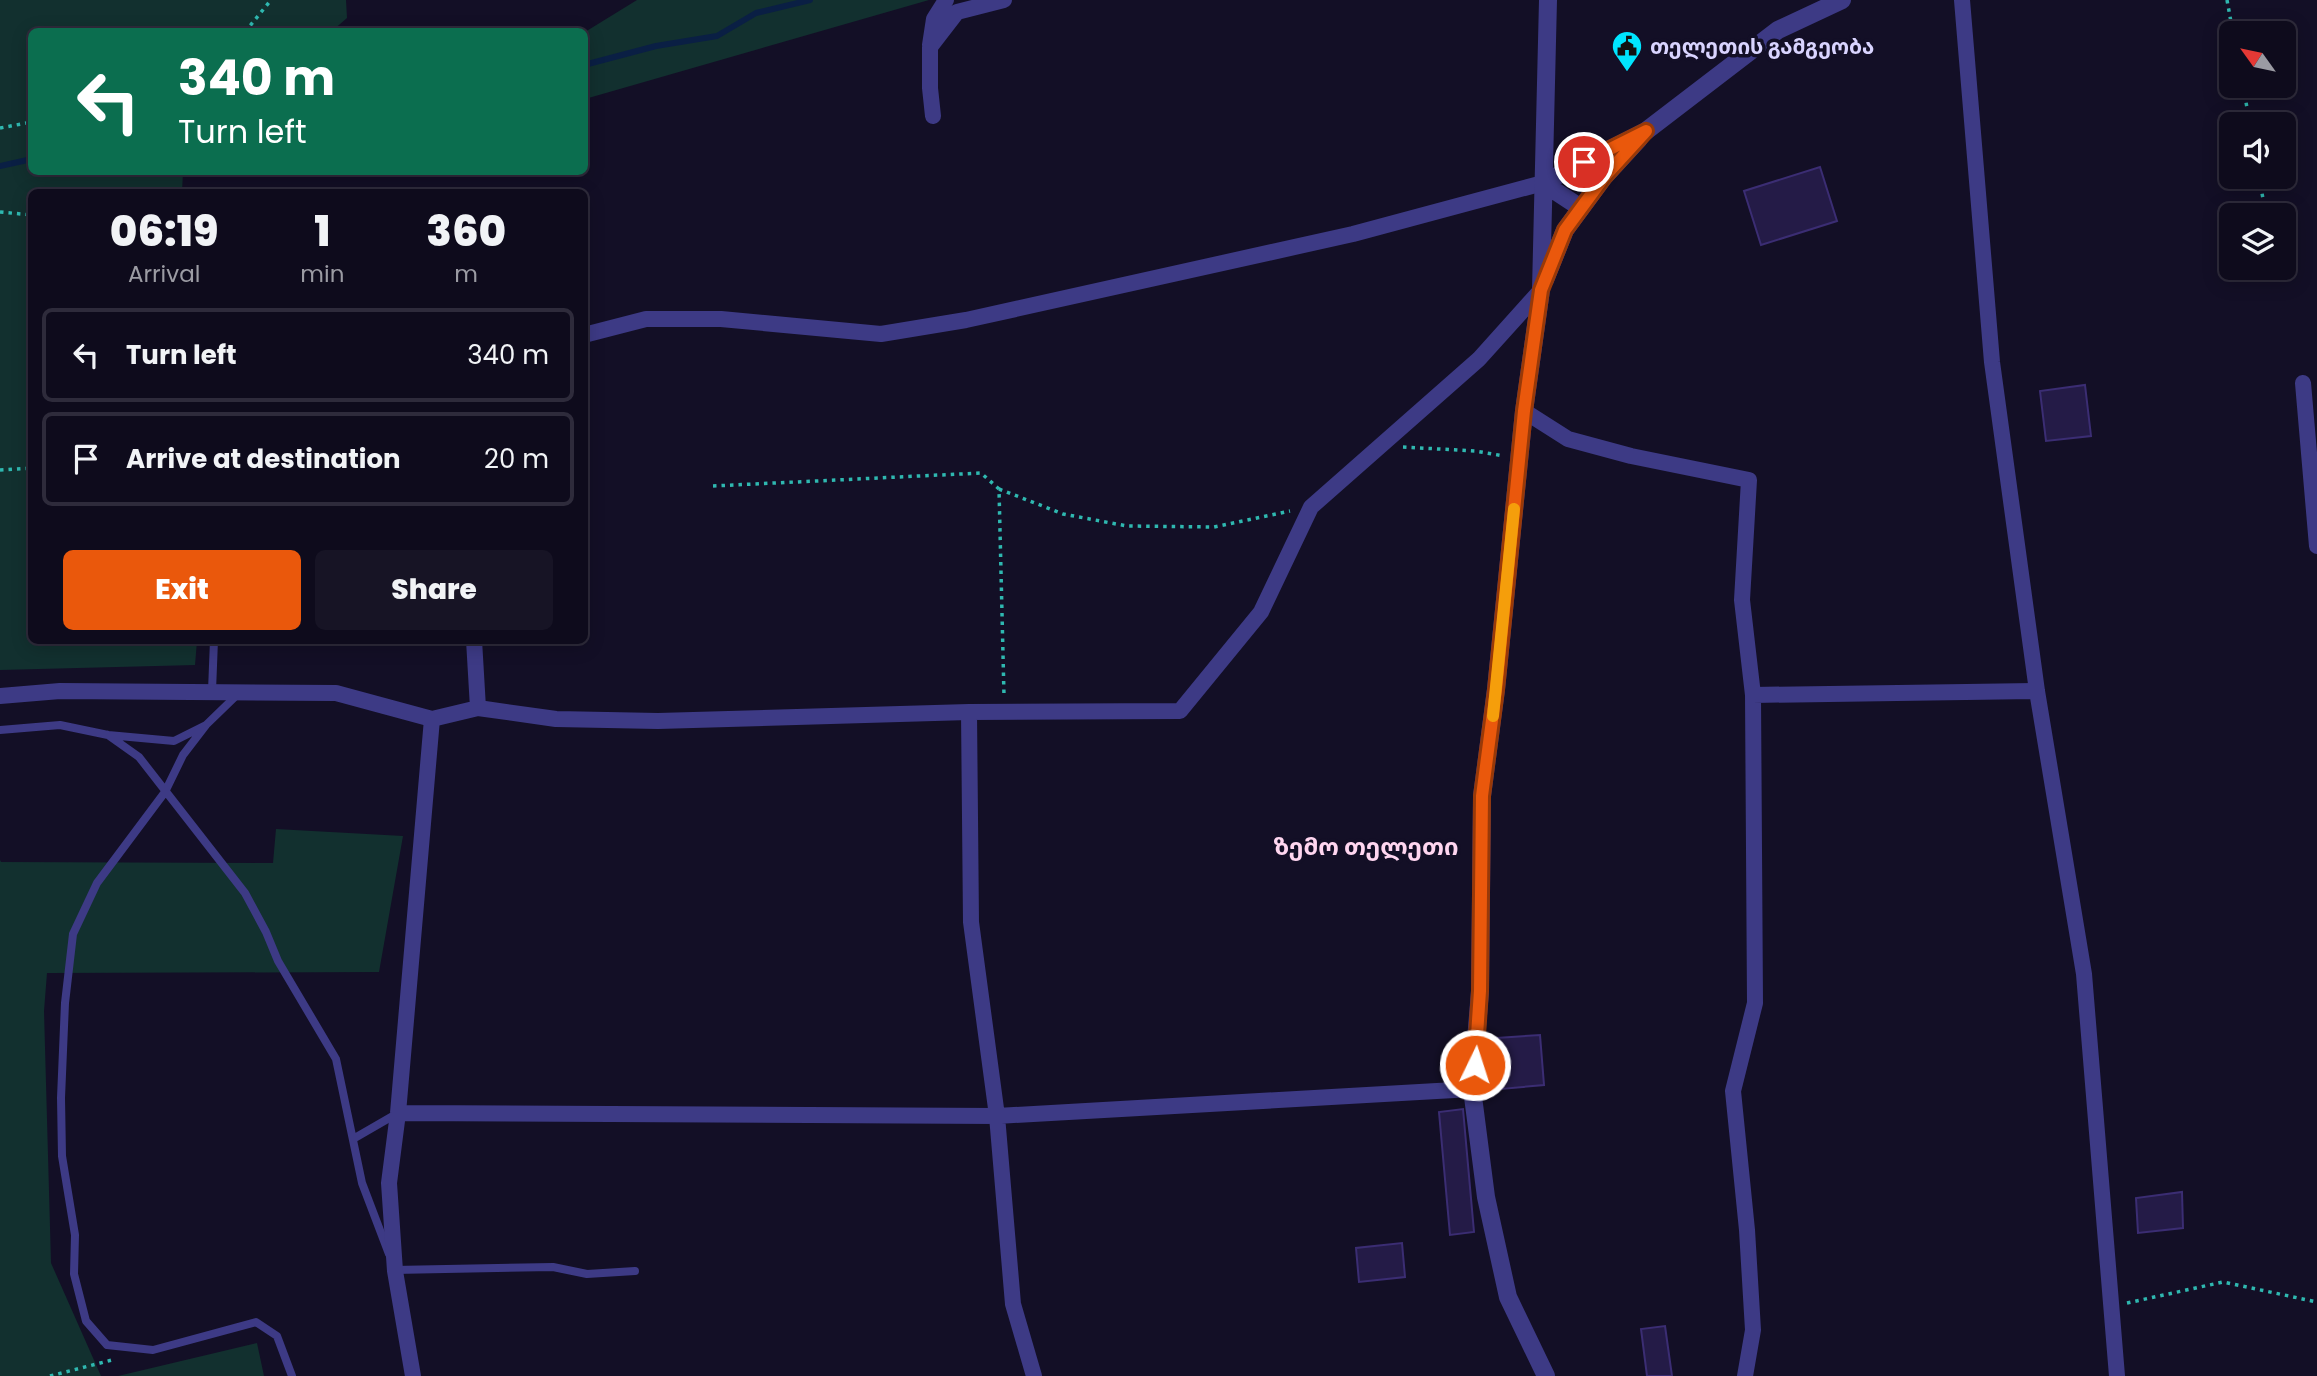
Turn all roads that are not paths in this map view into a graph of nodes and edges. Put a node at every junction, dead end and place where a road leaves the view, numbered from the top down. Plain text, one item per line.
1 (946, 0) edge
2 (1004, 0) edge
3 (1548, 0) edge
4 (1842, 0) edge
5 (1962, 0) edge
6 (930, 47) junction
7 (933, 116) dead end
8 (1646, 131) junction
9 (1543, 183) junction
10 (1581, 208) junction
11 (1541, 290) junction
12 (588, 334) edge
13 (2303, 383) dead end
14 (1524, 411) junction
15 (2317, 545) edge
16 (214, 644) edge
17 (474, 644) edge
18 (212, 691) junction
19 (2037, 691) junction
20 (240, 692) junction
21 (1754, 695) junction
22 (0, 696) edge
23 (478, 708) junction
24 (969, 712) junction
25 (432, 719) junction
26 (206, 725) junction
27 (0, 730) edge
28 (108, 734) junction
29 (165, 792) junction
30 (1472, 1089) junction
31 (398, 1113) junction
32 (997, 1116) junction
33 (353, 1139) junction
34 (395, 1271) junction
35 (635, 1271) dead end
36 (292, 1376) edge
37 (413, 1376) edge
38 (1034, 1376) edge
39 (1546, 1376) edge
40 (1745, 1376) edge
41 (2117, 1376) edge

1 - 6 street
2 - 6 street
3 - 9 street
4 - 8 street
5 - 19 street
6 - 7 street
8 - 9 street
8 - 10 street
9 - 10 street
9 - 11 street
9 - 12 street
10 - 11 street
11 - 14 street
11 - 24 street
13 - 15 street
14 - 21 street
14 - 30 street
16 - 18 lane
17 - 23 street
18 - 20 street
18 - 22 street
19 - 21 street
19 - 41 street
20 - 25 street
20 - 26 lane
21 - 40 street
23 - 24 street
23 - 25 street
24 - 32 street
25 - 31 street
26 - 28 lane
26 - 29 lane
27 - 28 lane
28 - 29 lane
29 - 33 lane
29 - 36 lane
30 - 32 street
30 - 39 street
31 - 32 street
31 - 33 lane
31 - 34 street
32 - 38 street
33 - 34 lane
34 - 35 lane
34 - 37 street

